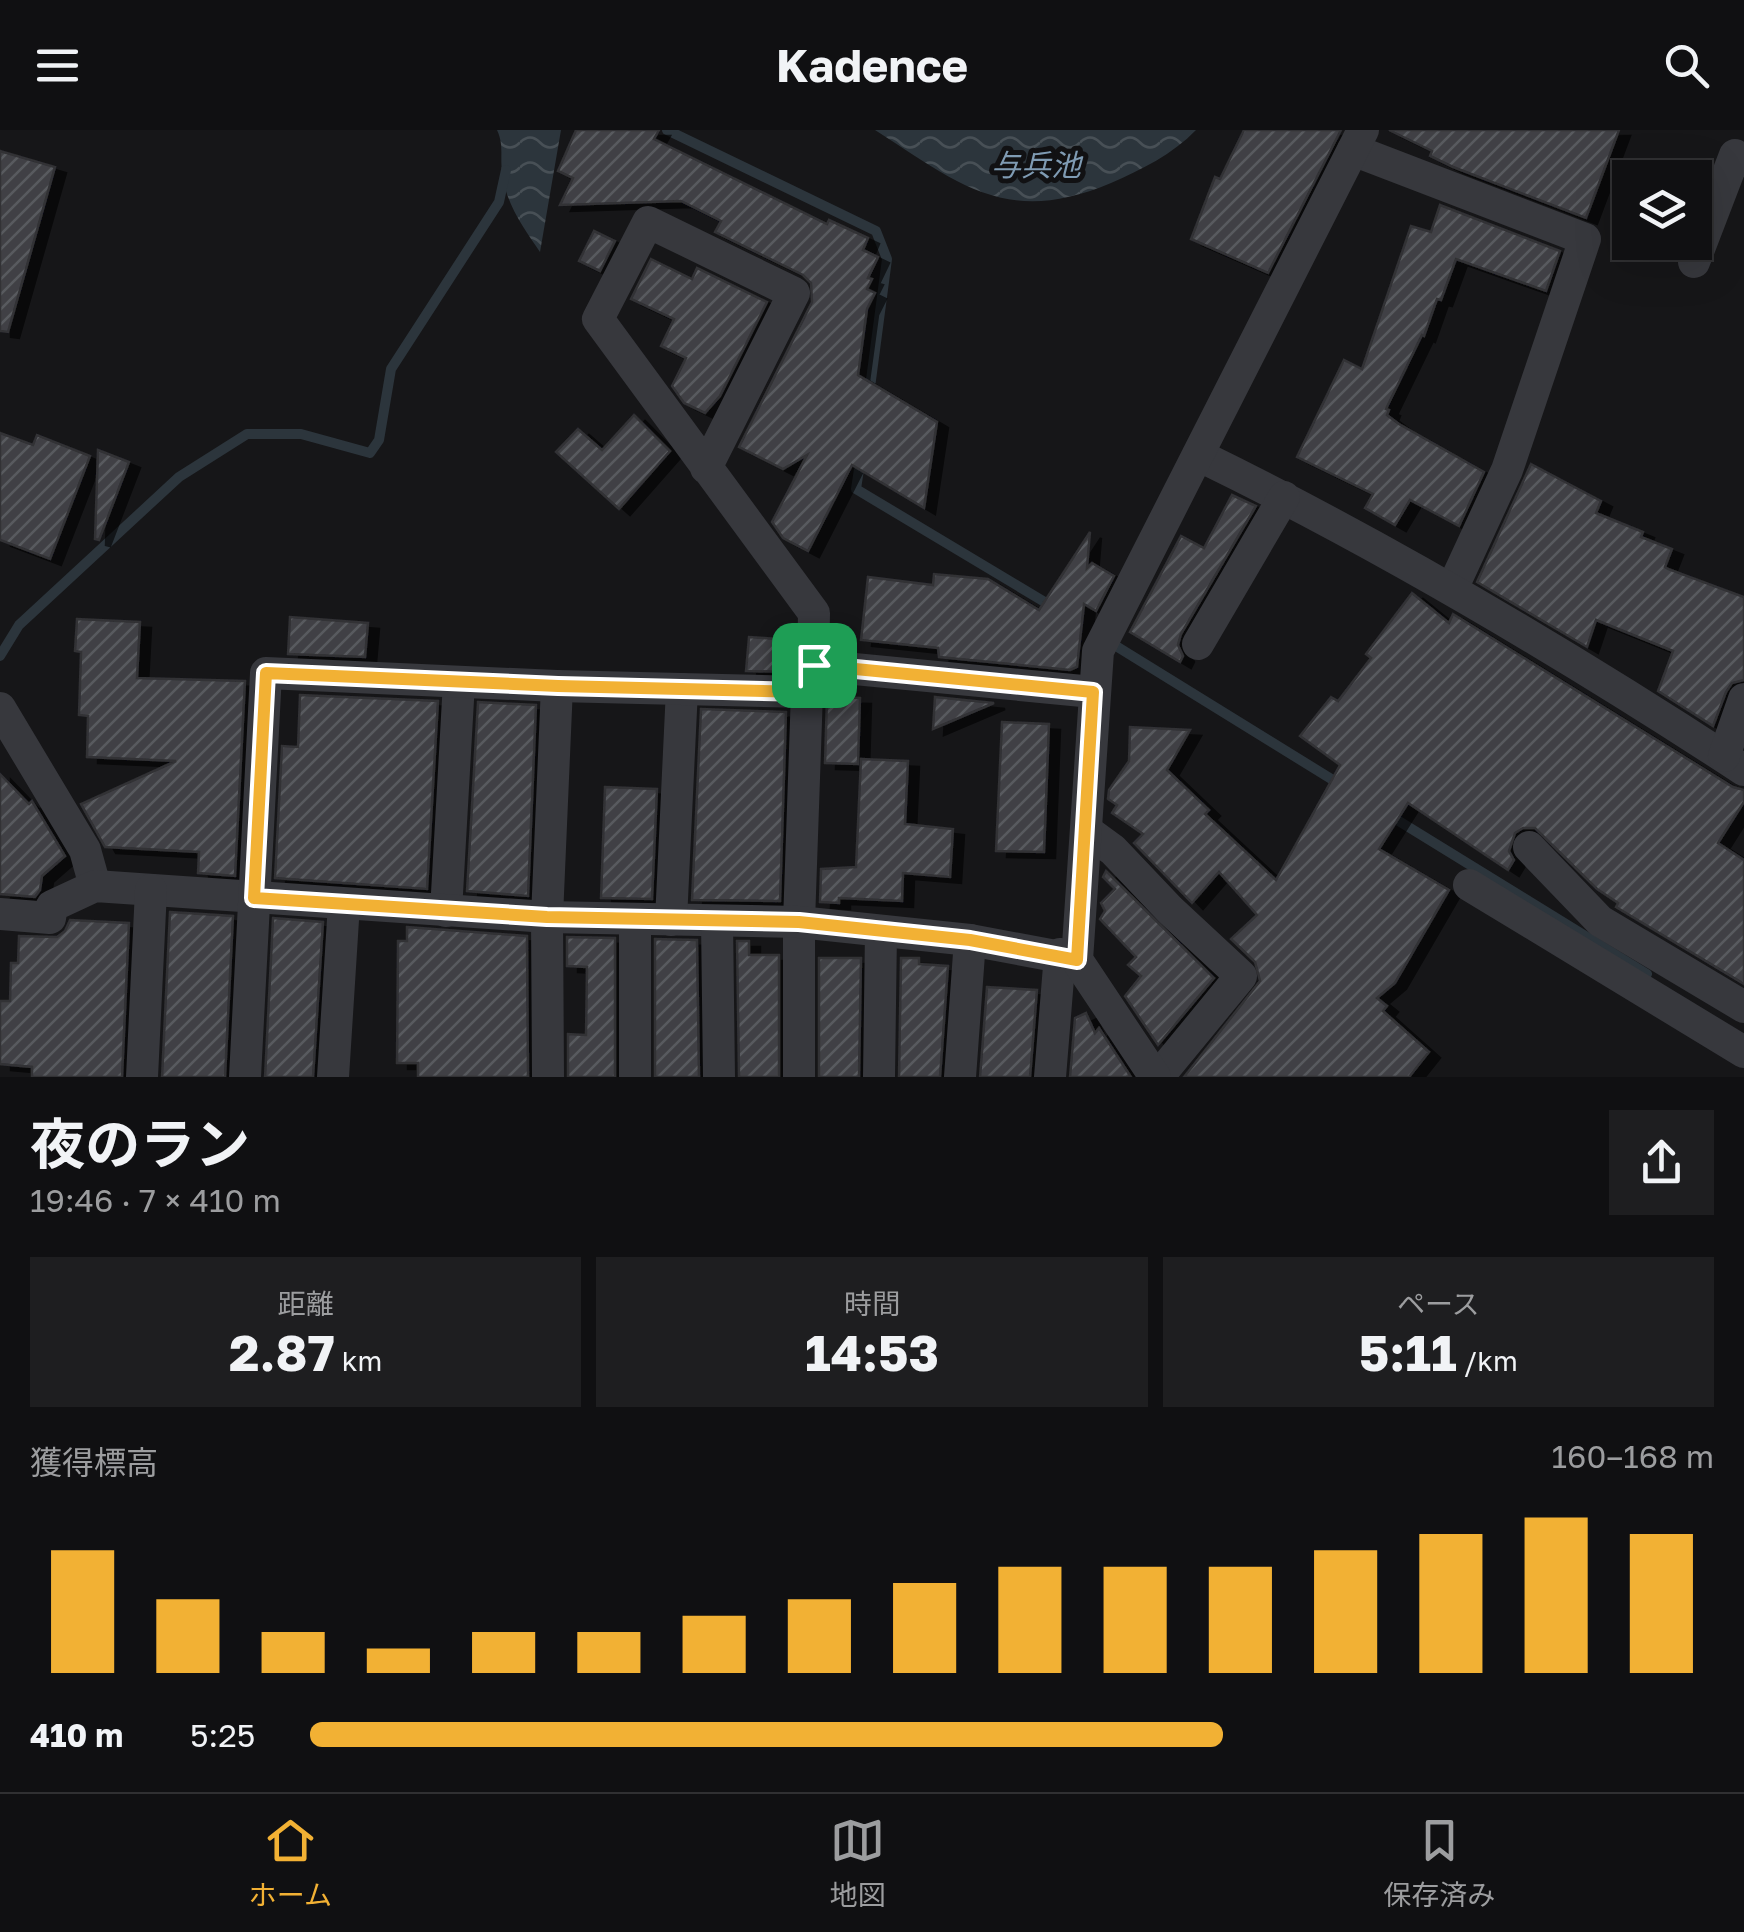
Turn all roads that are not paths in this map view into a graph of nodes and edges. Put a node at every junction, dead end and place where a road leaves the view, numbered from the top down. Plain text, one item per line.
1 (1358, 140) edge
2 (1744, 161) edge
3 (1694, 262) dead end
4 (1198, 454) junction
5 (706, 468) junction
6 (1284, 497) junction
7 (1452, 589) junction
8 (1198, 644) dead end
9 (810, 678) junction
10 (459, 682) junction
11 (558, 686) junction
12 (682, 689) junction
13 (1093, 692) junction
14 (1744, 700) edge
15 (0, 708) edge
16 (1734, 763) edge
17 (1086, 830) junction
18 (1529, 847) dead end
19 (1470, 884) dead end
20 (96, 886) junction
21 (151, 890) junction
22 (254, 898) junction
23 (344, 904) junction
24 (446, 910) junction
25 (0, 914) edge
26 (547, 917) junction
27 (635, 919) junction
28 (671, 920) junction
29 (717, 920) junction
30 (799, 922) junction
31 (881, 931) junction
32 (970, 940) junction
33 (1069, 957) junction
34 (1744, 1006) edge
35 (1744, 1052) edge
36 (142, 1077) edge
37 (245, 1077) edge
38 (333, 1077) edge
39 (548, 1077) edge
40 (634, 1077) edge
41 (720, 1077) edge
42 (799, 1077) edge
43 (879, 1077) edge
44 (960, 1077) edge
45 (1050, 1077) edge
46 (1156, 1077) edge

1 - 4 street
1 - 7 street
2 - 3 street
4 - 6 street
4 - 13 street
5 - 5 street
5 - 9 street
6 - 7 street
6 - 8 street
7 - 16 street
9 - 12 street
9 - 13 street
9 - 30 street
10 - 11 street
10 - 22 street
10 - 24 street
11 - 12 street
11 - 26 street
12 - 28 street
13 - 17 street
14 - 16 street
15 - 20 street
17 - 33 street
17 - 46 street
18 - 34 street
19 - 35 street
20 - 21 street
20 - 25 street
21 - 22 street
21 - 36 street
22 - 23 street
22 - 37 street
23 - 24 street
23 - 38 street
24 - 26 street
26 - 27 street
26 - 39 street
27 - 28 street
27 - 40 street
28 - 29 street
29 - 30 street
29 - 41 street
30 - 31 street
30 - 42 street
31 - 32 street
31 - 43 street
32 - 33 street
32 - 44 street
33 - 45 street
33 - 46 street

